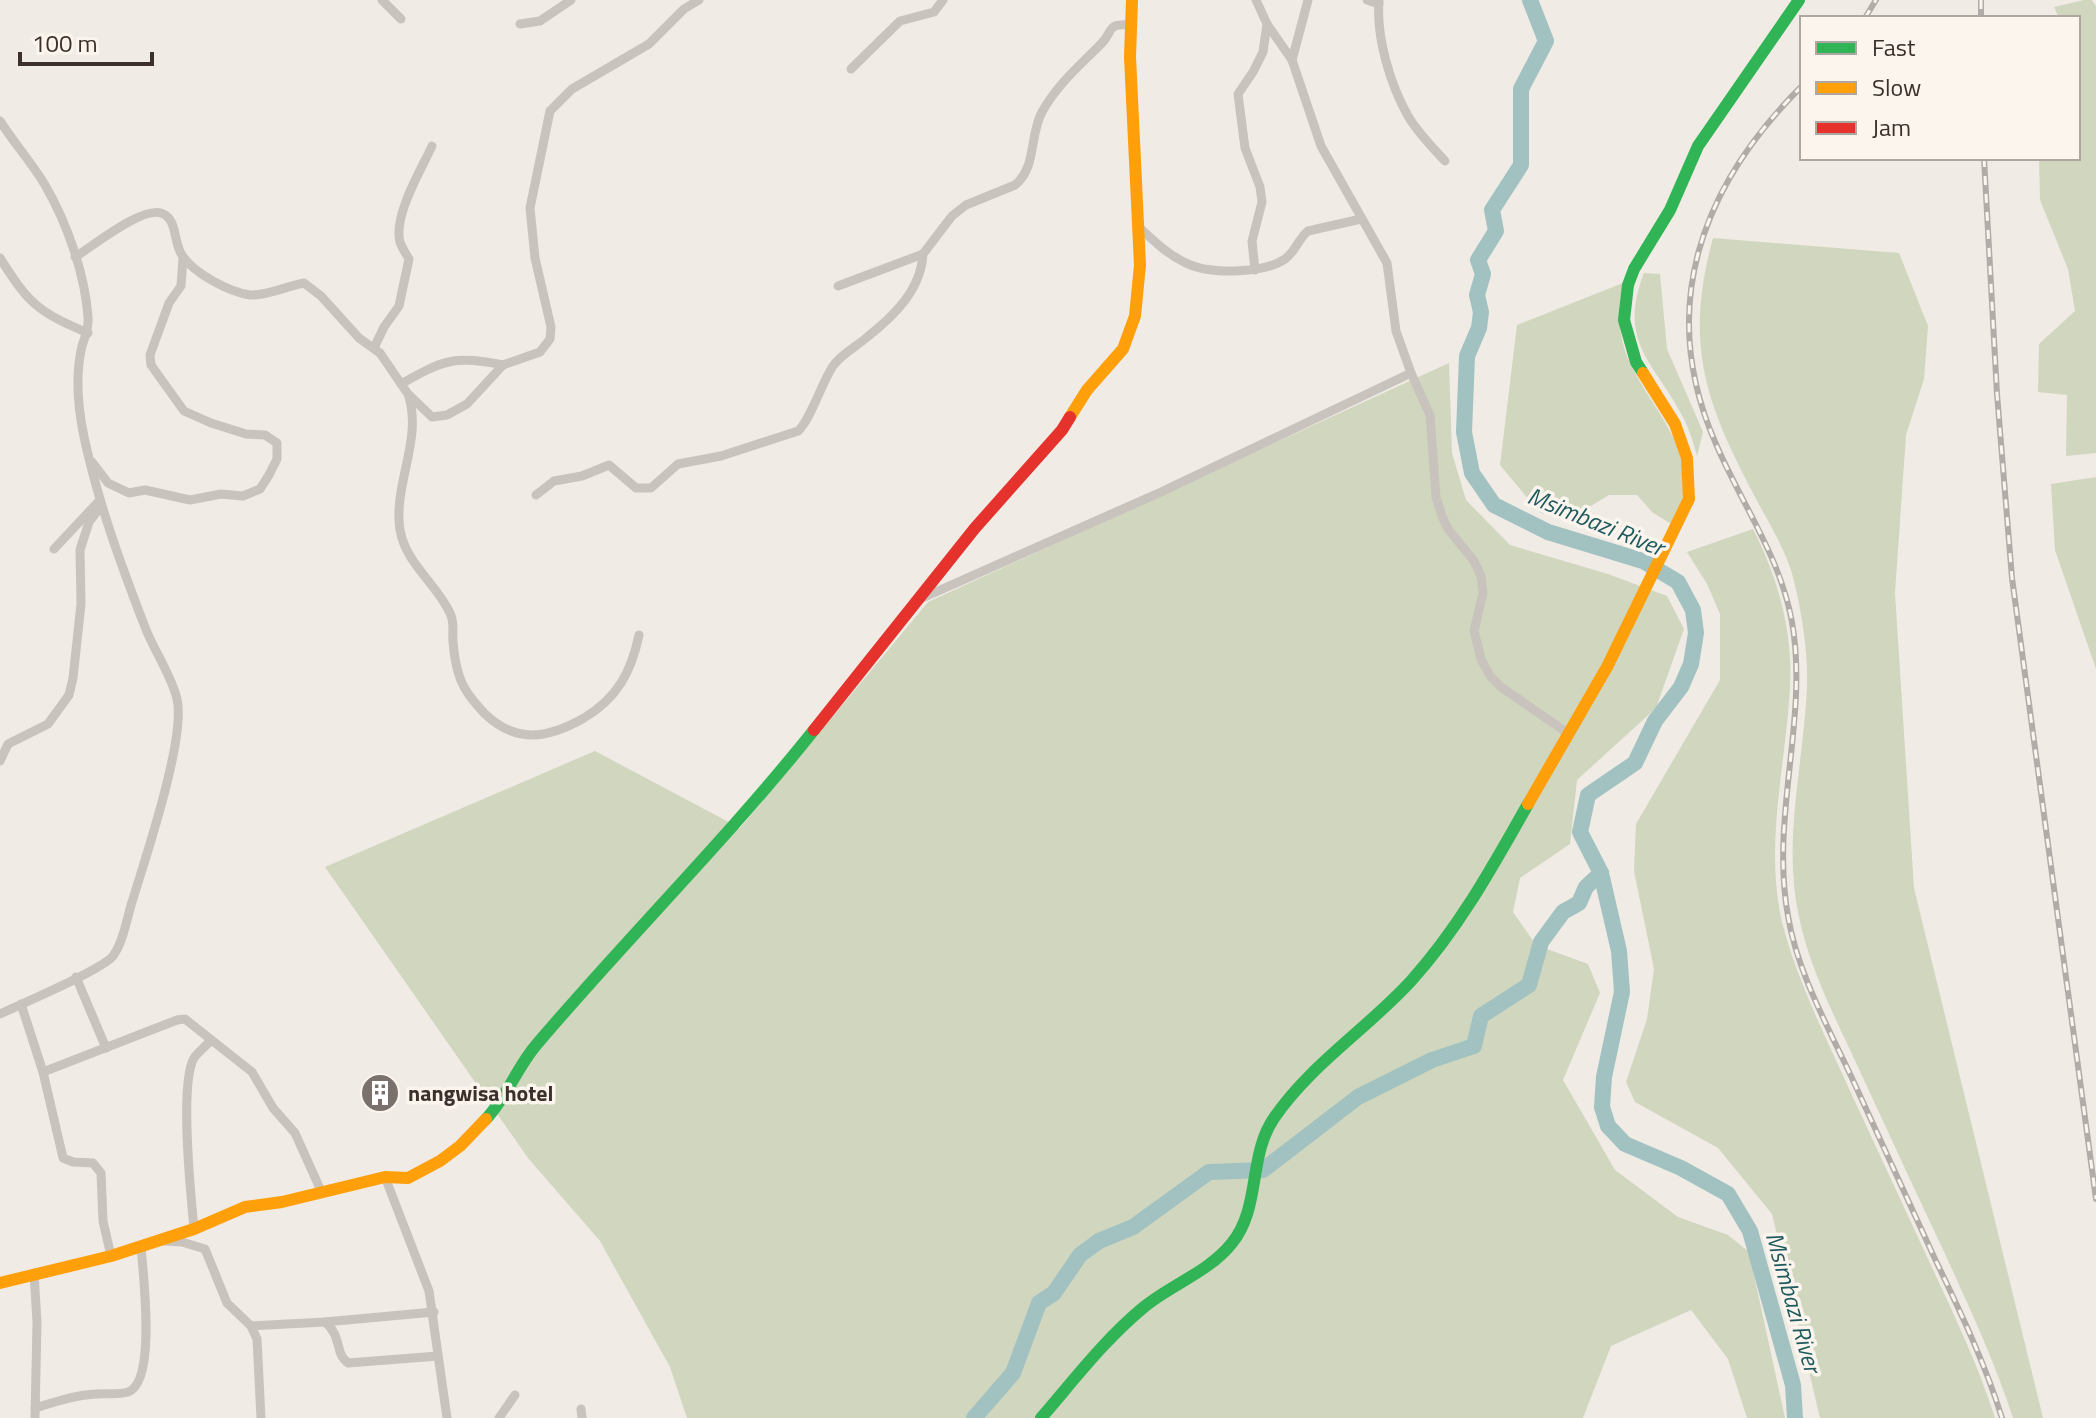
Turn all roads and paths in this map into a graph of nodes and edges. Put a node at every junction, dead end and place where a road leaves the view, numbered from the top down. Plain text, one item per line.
1 (382, 0) edge
2 (571, 0) edge
3 (699, 0) edge
4 (943, 0) edge
5 (1132, 0) edge
6 (1257, 0) edge
7 (1308, 0) edge
8 (1367, 0) edge
9 (1799, 0) edge
10 (1379, 2) edge
11 (401, 19) dead end
12 (520, 24) dead end
13 (1267, 24) junction
14 (1131, 25) junction
15 (1292, 60) junction
16 (851, 69) dead end
17 (0, 121) edge
18 (432, 146) dead end
19 (1445, 161) dead end
20 (1361, 219) junction
21 (1140, 228) junction
22 (923, 254) junction
23 (75, 257) junction
24 (0, 258) edge
25 (183, 258) junction
26 (1255, 270) junction
27 (838, 286) dead end
28 (88, 333) junction
29 (374, 348) junction
30 (503, 365) junction
31 (1411, 373) junction
32 (401, 384) junction
33 (408, 394) junction
34 (91, 461) junction
35 (536, 495) dead end
36 (101, 503) junction
37 (54, 549) dead end
38 (917, 602) junction
39 (639, 635) dead end
40 (1569, 734) junction
41 (0, 761) edge
42 (76, 977) junction
43 (21, 1004) junction
44 (0, 1014) edge
45 (211, 1040) junction
46 (106, 1048) junction
47 (43, 1072) junction
48 (385, 1177) junction
49 (322, 1193) junction
50 (194, 1229) junction
51 (160, 1241) junction
52 (141, 1247) junction
53 (111, 1256) junction
54 (34, 1273) junction
55 (0, 1283) edge
56 (434, 1312) junction
57 (325, 1322) junction
58 (251, 1326) junction
59 (438, 1356) junction
60 (515, 1395) dead end
61 (35, 1413) edge
62 (261, 1418) edge
63 (447, 1418) edge
64 (499, 1418) edge
65 (1041, 1418) edge

1 - 11 street
2 - 12 street
3 - 30 street
4 - 16 street
5 - 14 street
6 - 13 street
7 - 15 street
8 - 10 street
9 - 40 street
10 - 19 street
13 - 15 street
13 - 26 street
14 - 21 street
14 - 22 street
15 - 20 street
17 - 23 street
18 - 29 street
20 - 26 street
20 - 31 street
21 - 26 street
21 - 38 street
22 - 27 street
22 - 35 street
23 - 25 street
23 - 28 street
24 - 28 street
25 - 29 street
25 - 34 street
28 - 34 street
29 - 32 street
30 - 32 street
30 - 33 street
31 - 38 street
31 - 40 street
32 - 33 street
33 - 39 street
34 - 36 street
36 - 37 street
36 - 41 street
36 - 42 street
38 - 48 street
40 - 65 street
42 - 43 street
42 - 46 street
43 - 44 street
43 - 47 street
45 - 46 street
45 - 49 street
45 - 50 street
46 - 47 street
47 - 53 street
48 - 49 street
48 - 56 street
49 - 50 street
50 - 51 street
51 - 52 street
51 - 58 street
52 - 53 street
52 - 61 street
53 - 54 street
54 - 55 street
54 - 61 street
56 - 57 street
56 - 59 street
57 - 58 street
57 - 59 street
58 - 62 street
59 - 63 street
60 - 64 street

